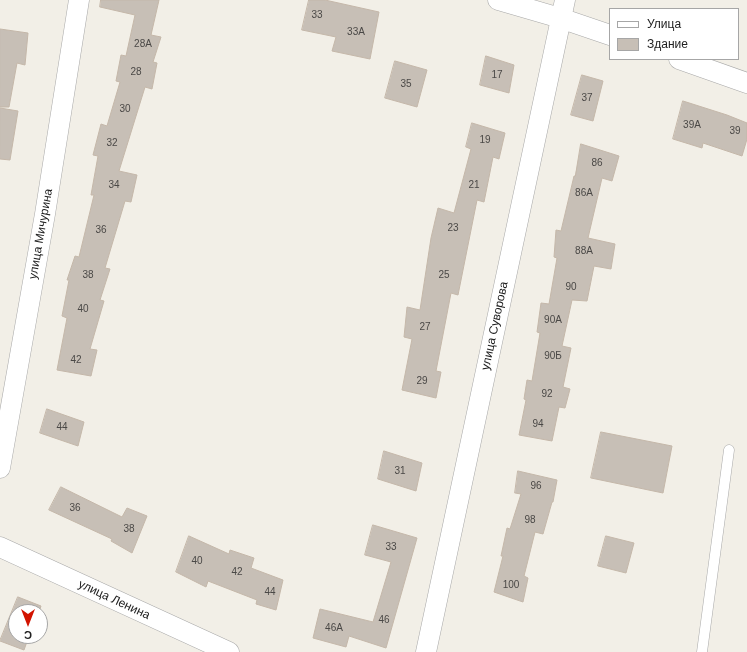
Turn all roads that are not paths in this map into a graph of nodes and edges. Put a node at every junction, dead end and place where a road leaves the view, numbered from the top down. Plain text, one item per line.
1 (79, 0) edge
2 (498, 0) edge
3 (562, 9) edge
4 (609, 34) edge
5 (682, 60) edge
6 (747, 83) edge
7 (729, 450) dead end
8 (0, 468) edge
9 (0, 547) edge
10 (229, 652) edge
11 (426, 652) edge
12 (702, 652) edge

1 - 8 street, улица Мичурина
2 - 3 street
3 - 4 street
3 - 11 street, улица Суворова
5 - 6 street
7 - 12 lane
9 - 10 street, улица Ленина

